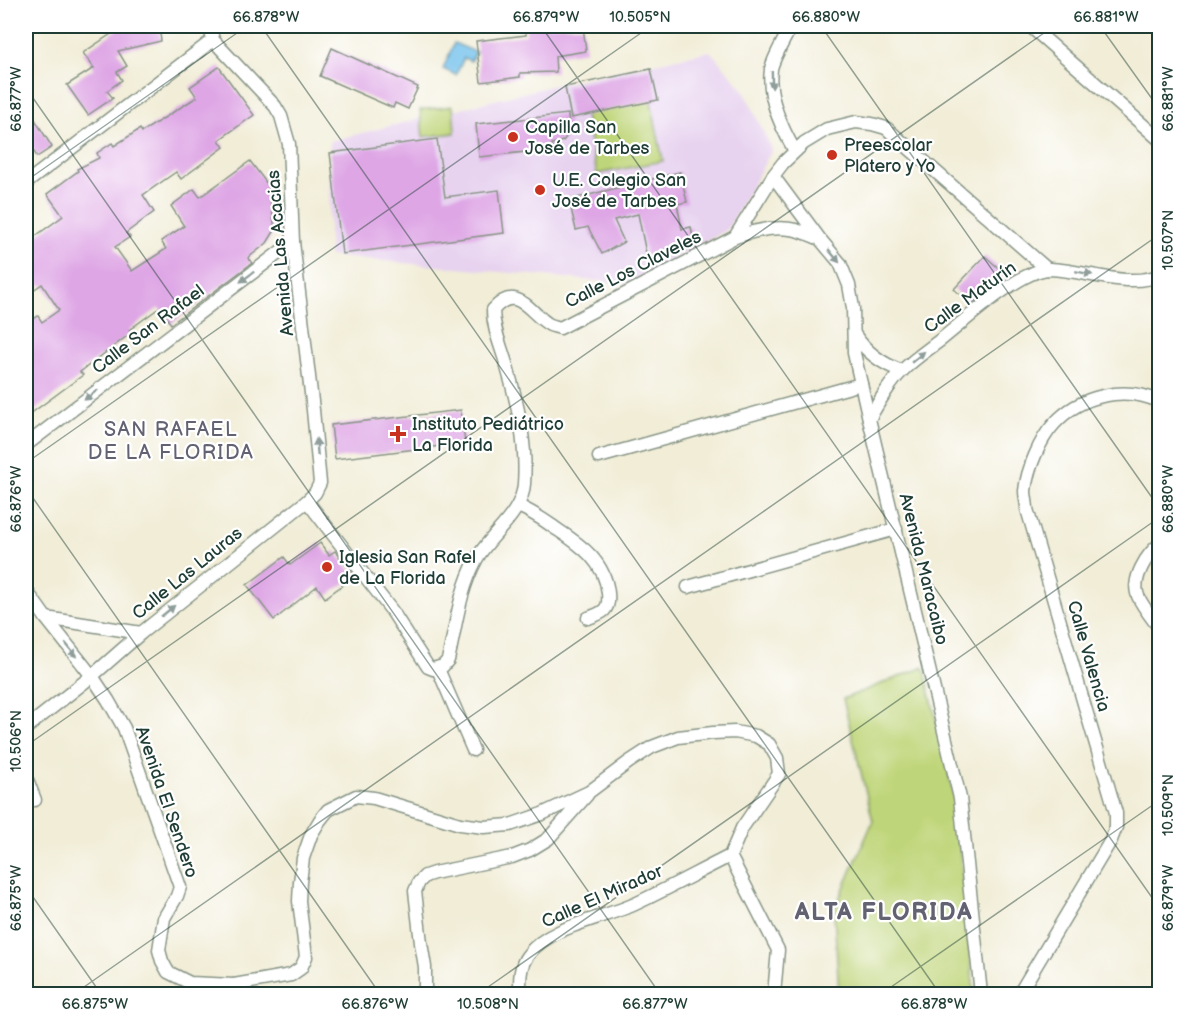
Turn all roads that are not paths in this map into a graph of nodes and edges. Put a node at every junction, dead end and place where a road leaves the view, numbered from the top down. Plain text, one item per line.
1 (210, 26) edge
2 (791, 26) edge
3 (1030, 26) edge
4 (213, 40) junction
5 (1160, 140) edge
6 (795, 151) junction
7 (773, 176) junction
8 (26, 183) edge
9 (735, 237) junction
10 (819, 238) junction
11 (293, 242) junction
12 (1047, 269) junction
13 (1160, 275) edge
14 (854, 334) junction
15 (902, 371) junction
16 (861, 384) junction
17 (1160, 402) edge
18 (869, 419) junction
19 (26, 445) edge
20 (599, 457) dead end
21 (307, 501) junction
22 (518, 506) junction
23 (896, 529) junction
24 (1160, 544) edge
25 (688, 587) dead end
26 (26, 590) edge
27 (46, 618) junction
28 (588, 618) dead end
29 (1160, 629) edge
30 (141, 633) junction
31 (438, 669) junction
32 (92, 676) junction
33 (26, 728) edge
34 (473, 750) dead end
35 (26, 777) edge
36 (590, 792) junction
37 (35, 800) dead end
38 (730, 856) junction
39 (235, 990) edge
40 (422, 994) edge
41 (520, 994) edge
42 (774, 994) edge
43 (981, 994) edge
44 (1019, 994) edge

1 - 4 street
2 -> 6 street
3 - 5 street
4 - 8 street
4 - 11 street, Avenida Las Acacias
6 - 7 street
6 - 12 street
7 - 9 street
7 - 10 street, Avenida Maracaibo
9 - 10 street
9 - 22 street, Calle Los Claveles
10 -> 14 street, Avenida Maracaibo
11 -> 19 street, Calle San Rafael
21 -> 11 street, Avenida Las Acacias
12 -> 13 street, Calle Maturín
15 -> 12 street, Calle Maturín
14 - 15 street
14 - 16 street, Avenida Maracaibo
15 - 18 street, Calle Maturín
16 - 18 street, Avenida Maracaibo
16 - 20 street
17 - 44 street, Calle Valencia
18 - 23 street, Avenida Maracaibo
30 -> 21 street, Calle Las Lauras
21 - 31 street
22 - 28 street
22 - 31 street, Calle Los Claveles
23 - 25 street
23 - 43 street, Avenida Maracaibo
24 - 29 street
26 - 27 street, Avenida El Sendero
27 - 30 street
27 -> 32 street, Avenida El Sendero
30 - 32 street, Calle Las Lauras
31 - 34 street
32 - 33 street, Calle Las Lauras
32 - 39 street, Avenida El Sendero
35 - 37 street
36 - 38 street
36 - 39 street, Avenida El Sendero
36 - 40 street
38 - 41 street, Calle El Mirador
38 - 42 street

